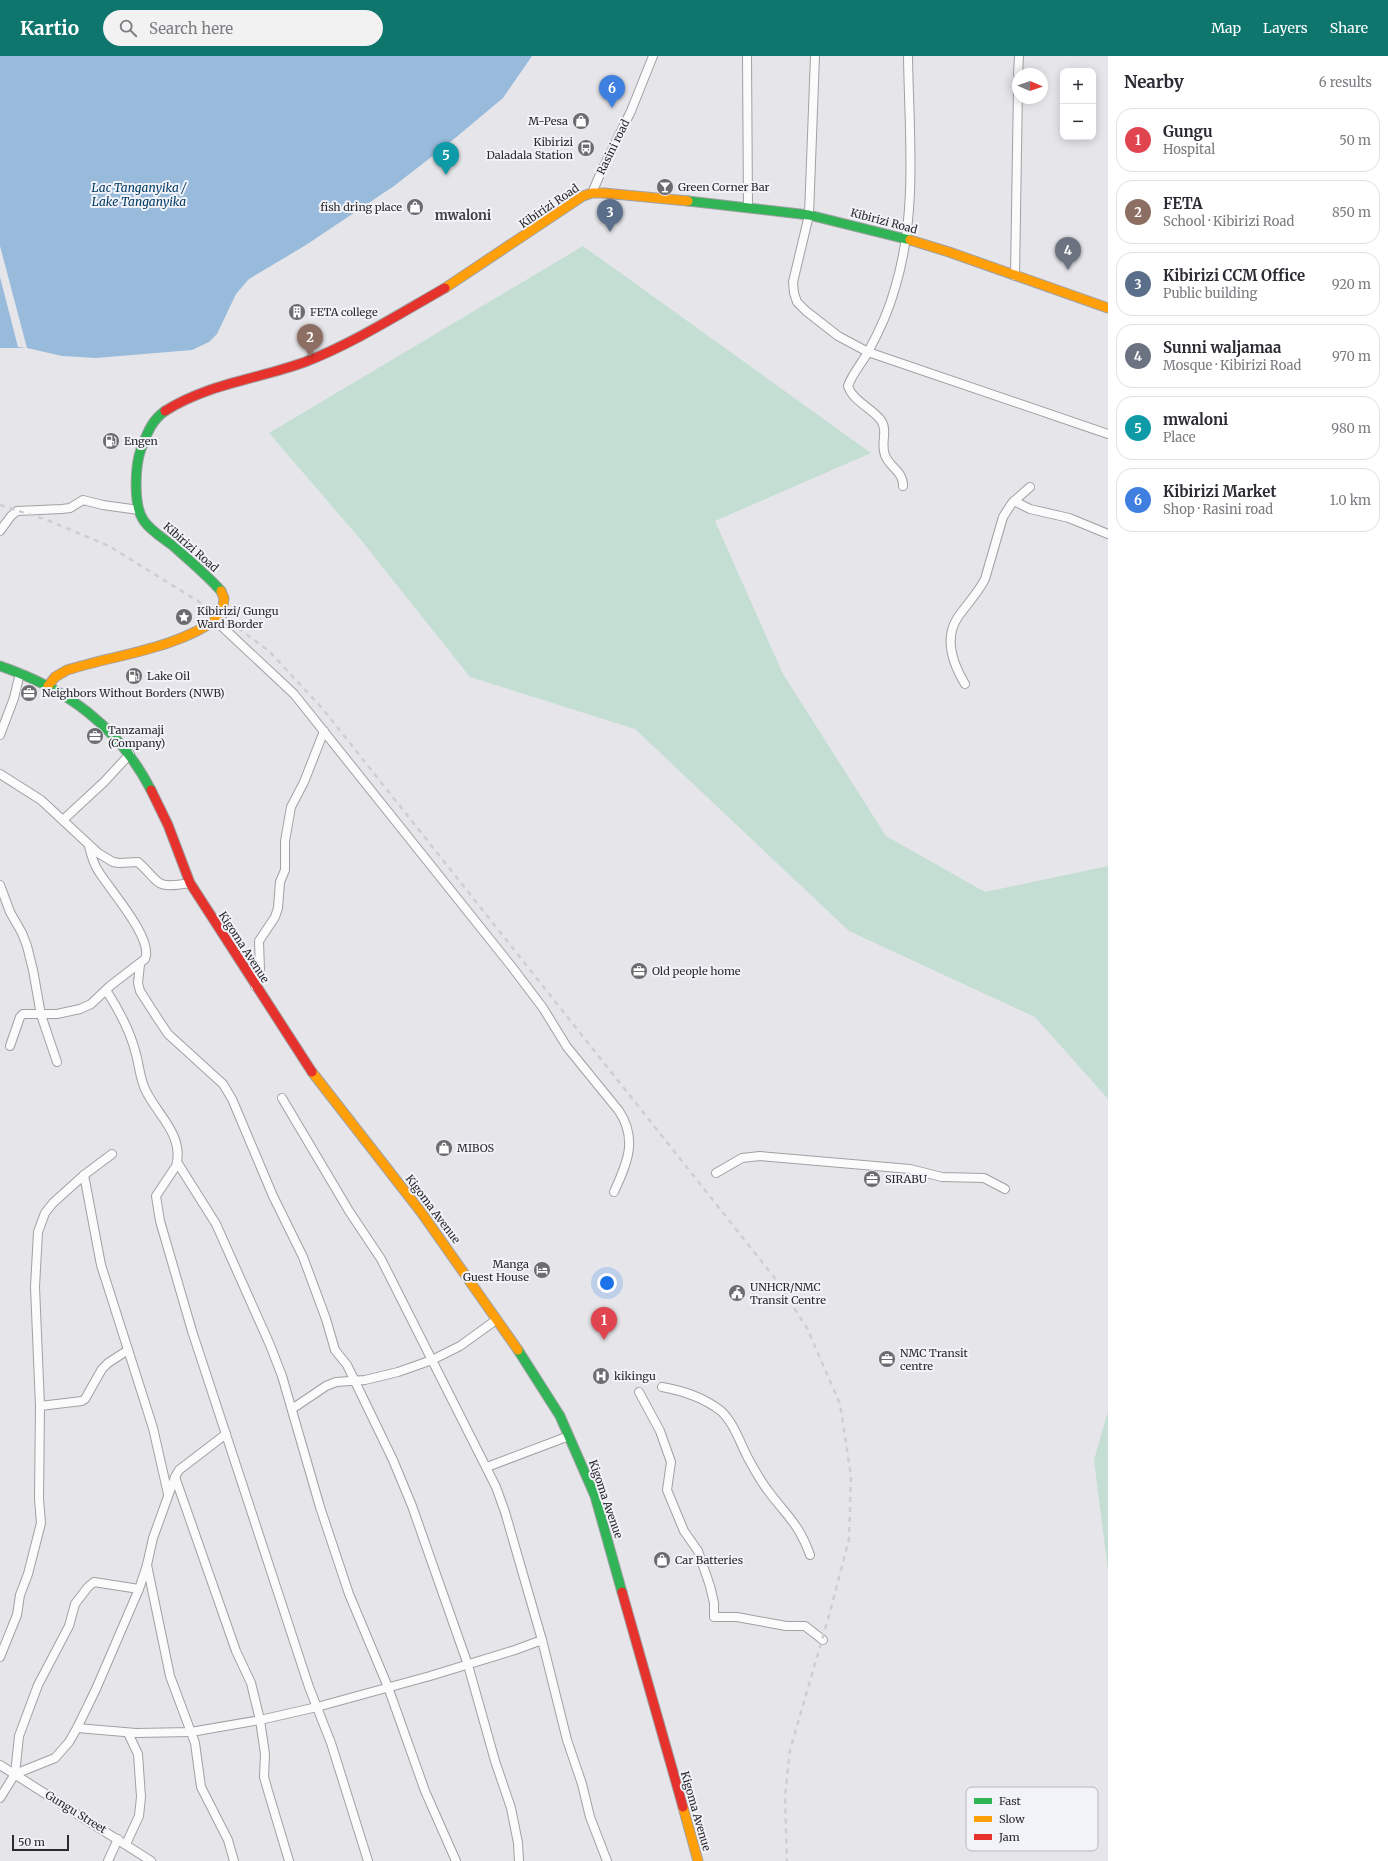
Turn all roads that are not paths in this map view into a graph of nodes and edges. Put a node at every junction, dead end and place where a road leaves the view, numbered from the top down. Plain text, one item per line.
1 (653, 56) edge
2 (747, 56) edge
3 (815, 56) edge
4 (908, 56) edge
5 (1019, 56) edge
6 (1018, 68) edge
7 (1018, 104) edge
8 (592, 193) junction
9 (748, 208) junction
10 (809, 215) junction
11 (905, 239) junction
12 (1015, 276) junction
13 (1108, 308) edge
14 (868, 352) junction
15 (1108, 434) edge
16 (903, 486) dead end
17 (1030, 487) dead end
18 (1014, 501) junction
19 (139, 510) junction
20 (0, 531) edge
21 (1108, 534) edge
22 (216, 621) junction
23 (0, 666) edge
24 (20, 673) junction
25 (965, 684) dead end
26 (48, 686) junction
27 (324, 731) junction
28 (0, 735) edge
29 (130, 754) junction
30 (0, 774) edge
31 (63, 820) junction
32 (89, 846) junction
33 (190, 883) junction
34 (0, 885) edge
35 (140, 964) junction
36 (255, 986) junction
37 (106, 990) junction
38 (41, 1015) junction
39 (10, 1046) dead end
40 (57, 1062) dead end
41 (282, 1098) dead end
42 (112, 1154) dead end
43 (177, 1162) junction
44 (716, 1173) dead end
45 (84, 1175) junction
46 (1005, 1189) dead end
47 (614, 1192) dead end
48 (496, 1320) junction
49 (128, 1350) junction
50 (432, 1360) junction
51 (354, 1381) junction
52 (662, 1387) dead end
53 (639, 1392) dead end
54 (40, 1406) junction
55 (292, 1409) junction
56 (226, 1434) junction
57 (569, 1436) junction
58 (486, 1467) junction
59 (175, 1477) junction
60 (169, 1494) junction
61 (810, 1555) dead end
62 (147, 1564) junction
63 (139, 1588) junction
64 (542, 1640) junction
65 (823, 1640) dead end
66 (0, 1657) edge
67 (468, 1665) junction
68 (388, 1687) junction
69 (317, 1707) junction
70 (260, 1720) junction
71 (76, 1728) junction
72 (128, 1732) junction
73 (191, 1732) junction
74 (0, 1765) edge
75 (15, 1774) junction
76 (0, 1798) edge
77 (118, 1839) junction
78 (126, 1844) junction
79 (108, 1861) edge
80 (151, 1861) edge
81 (234, 1861) edge
82 (289, 1861) edge
83 (368, 1861) edge
84 (456, 1861) edge
85 (519, 1861) edge
86 (606, 1861) edge
87 (698, 1861) edge

1 - 8 street, Rasini road
2 - 9 street
3 - 10 street
4 - 11 street
5 - 6 street
7 - 12 street
8 - 9 street, Kibirizi Road
8 - 19 street, Kibirizi Road
9 - 10 street, Kibirizi Road
10 - 11 street, Kibirizi Road
10 - 14 street
11 - 12 street, Kibirizi Road
11 - 14 street
12 - 13 street, Kibirizi Road
14 - 15 street
14 - 16 street
17 - 18 street
18 - 21 street
18 - 25 street
19 - 20 street
19 - 22 street, Kibirizi Road
22 - 26 street
22 - 27 street
23 - 24 street, Kigoma Avenue
24 - 26 street, Kigoma Avenue
24 - 28 street
26 - 29 street, Kigoma Avenue
27 - 36 street
27 - 47 street
29 - 31 street
29 - 33 street, Kigoma Avenue
30 - 31 street
31 - 32 street
32 - 33 street
32 - 35 street
33 - 36 street, Kigoma Avenue
34 - 38 street
35 - 37 street
35 - 51 street
36 - 48 street, Kigoma Avenue
37 - 38 street
37 - 43 street
38 - 39 street
38 - 40 street
41 - 50 street
42 - 45 street
43 - 55 street
43 - 56 street
44 - 46 street
45 - 49 street
45 - 54 street
48 - 50 street
48 - 57 street, Kigoma Avenue
49 - 54 street
49 - 60 street
50 - 51 street
50 - 58 street
51 - 55 street
51 - 67 street
52 - 61 street
53 - 65 street
54 - 66 street
55 - 68 street
56 - 59 street
56 - 69 street
57 - 58 street
57 - 87 street, Kigoma Avenue
58 - 64 street
59 - 60 street
59 - 70 street
60 - 62 street
62 - 63 street
62 - 73 street
63 - 71 street
63 - 75 street
64 - 67 street
64 - 86 street
67 - 68 street
67 - 85 street
68 - 69 street
68 - 84 street
69 - 70 street
69 - 83 street
70 - 73 street
70 - 82 street
71 - 72 street
71 - 75 street
72 - 73 street
72 - 78 street
73 - 81 street
74 - 75 street, Gungu Street
75 - 76 street
75 - 77 street, Gungu Street
77 - 78 street, Gungu Street
77 - 79 street
78 - 80 street, Gungu Street

